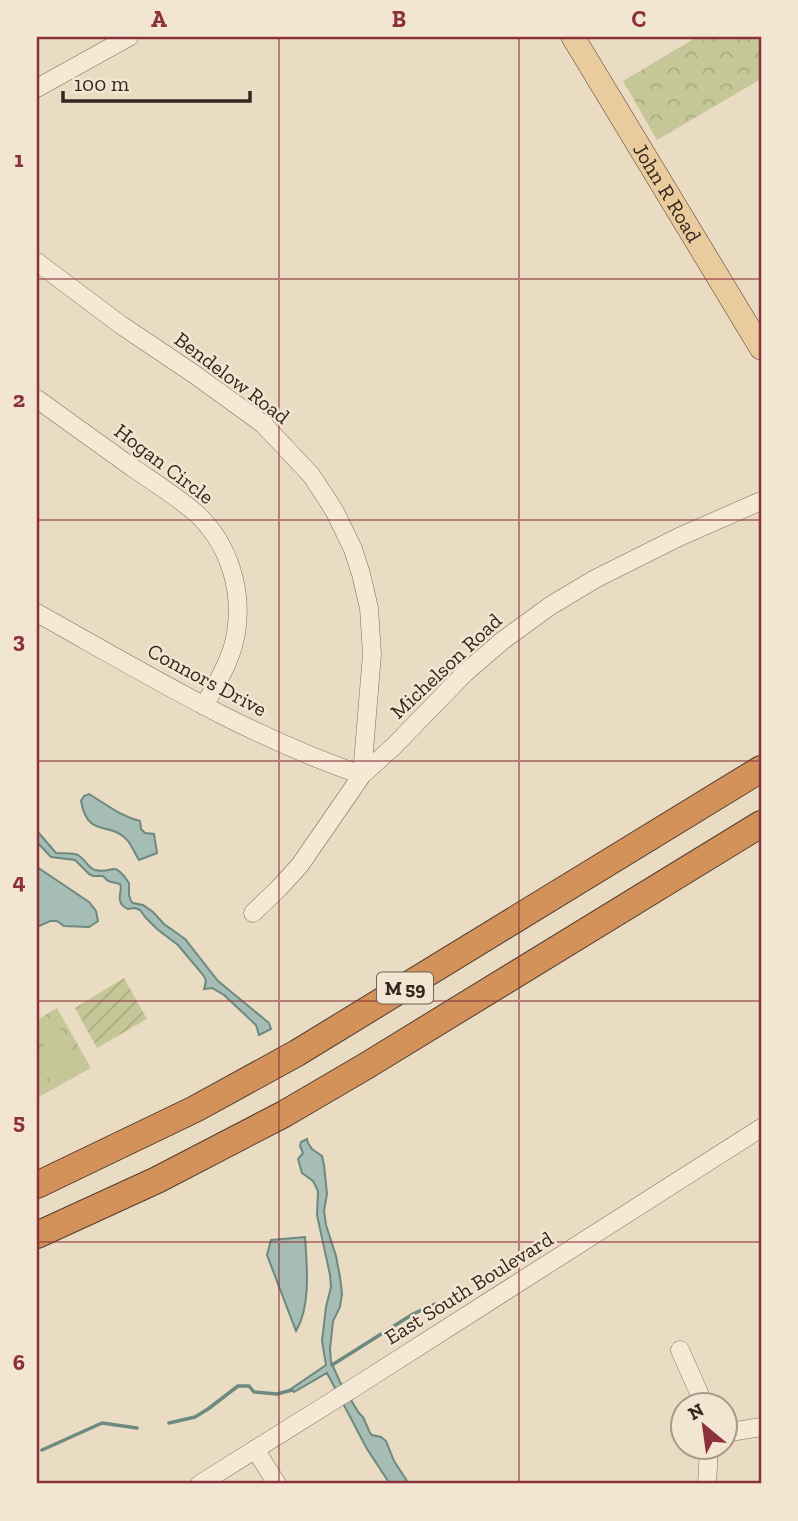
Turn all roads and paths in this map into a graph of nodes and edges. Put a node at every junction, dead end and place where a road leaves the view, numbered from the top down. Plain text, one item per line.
1 (129, 37) edge
2 (573, 37) edge
3 (37, 88) edge
4 (37, 262) edge
5 (761, 348) edge
6 (37, 400) edge
7 (761, 501) edge
8 (37, 613) edge
9 (204, 706) junction
10 (761, 769) edge
11 (362, 775) junction
12 (761, 824) edge
13 (253, 913) dead end
14 (761, 1128) edge
15 (37, 1185) edge
16 (37, 1236) edge
17 (680, 1350) dead end
18 (698, 1392) edge
19 (761, 1427) edge
20 (738, 1431) edge
21 (255, 1450) junction
22 (708, 1462) edge
23 (200, 1484) edge
24 (276, 1484) edge
25 (707, 1484) edge

1 - 3 street
2 - 5 main road, John R Road
4 - 11 street, Bendelow Road
6 - 9 street, Hogan Circle
7 - 11 street, Michelson Road
8 - 9 street, Connors Drive
9 - 11 street, Connors Drive
10 - 15 highway, M 59
11 - 13 street, Michelson Road
12 - 16 highway, M 59
14 - 21 street, East South Boulevard
17 - 18 street
19 - 20 street
21 - 23 street, East South Boulevard
21 - 24 street
22 - 25 street

